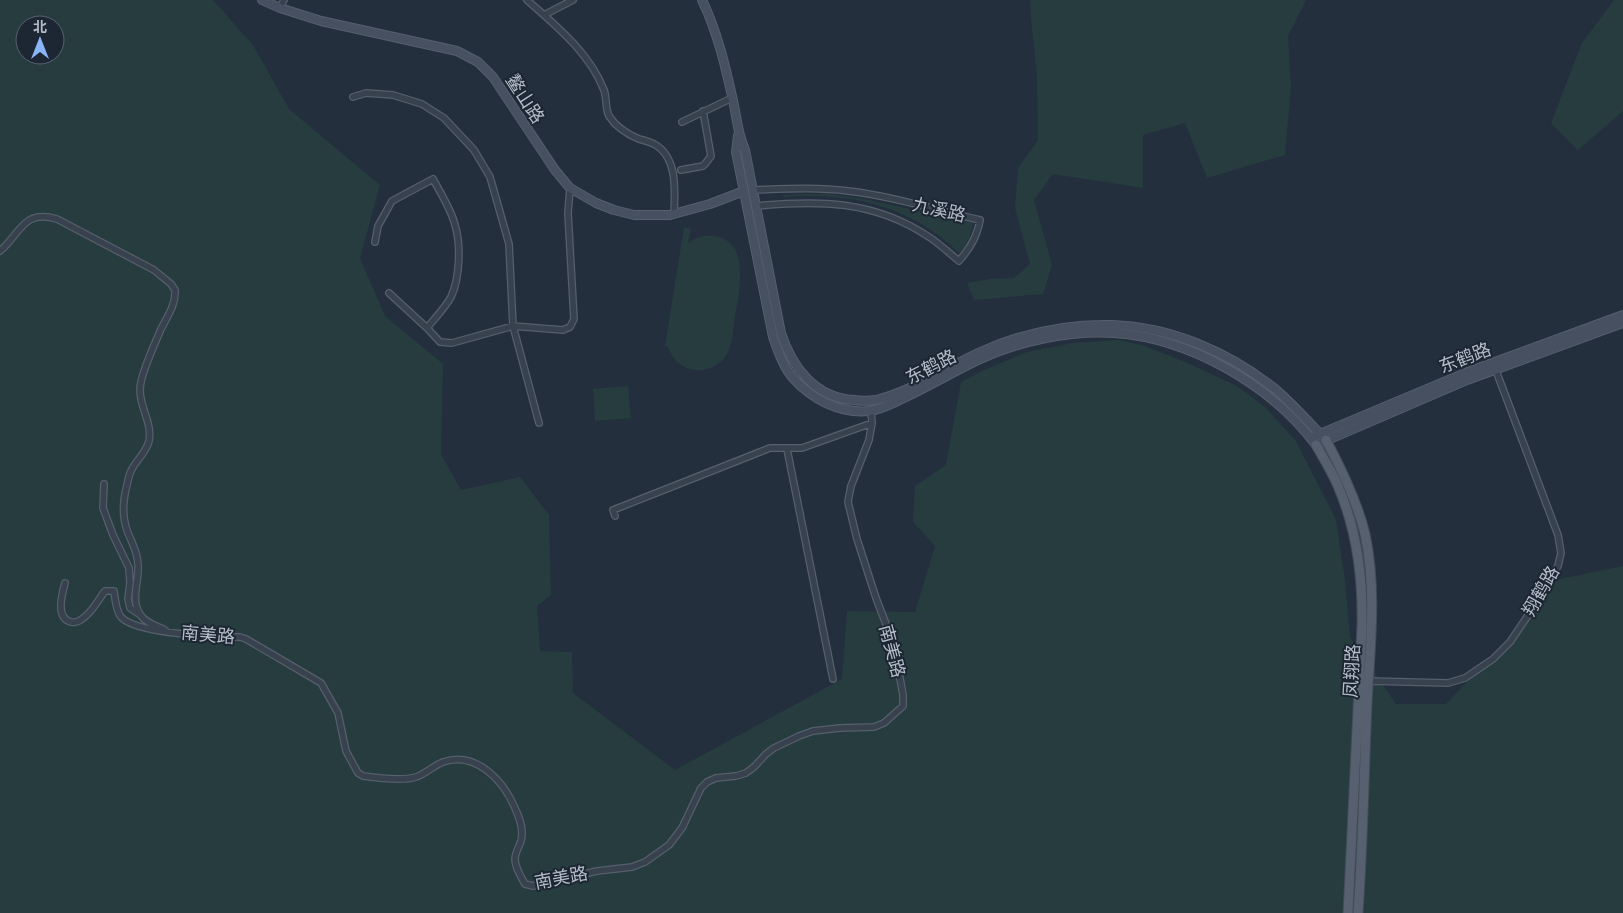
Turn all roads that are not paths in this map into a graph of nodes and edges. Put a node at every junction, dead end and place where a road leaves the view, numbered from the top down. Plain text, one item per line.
1 (262, 0) edge
2 (527, 0) edge
3 (573, 0) edge
4 (702, 0) edge
5 (282, 4) edge
6 (544, 15) junction
7 (353, 97) dead end
8 (732, 98) junction
9 (703, 111) junction
10 (682, 122) dead end
11 (681, 170) dead end
12 (570, 188) junction
13 (748, 190) junction
14 (755, 206) junction
15 (674, 214) junction
16 (375, 242) dead end
17 (0, 251) edge
18 (389, 293) dead end
19 (1623, 315) edge
20 (1623, 322) edge
21 (512, 326) junction
22 (427, 328) junction
23 (1495, 367) junction
24 (871, 411) junction
25 (872, 423) junction
26 (539, 424) dead end
27 (1323, 437) junction
28 (1313, 442) junction
29 (787, 449) junction
30 (104, 484) dead end
31 (615, 516) dead end
32 (64, 583) dead end
33 (139, 614) junction
34 (169, 632) junction
35 (834, 679) dead end
36 (1368, 681) junction
37 (1348, 913) edge
38 (1358, 913) edge

1 - 5 main road, 鳌山路
2 - 6 street
3 - 6 street
4 - 8 main road, 东鹤路
5 - 12 main road, 鳌山路
6 - 15 street
7 - 21 street
8 - 9 street
8 - 13 main road, 东鹤路
9 - 10 street
9 - 11 street
12 - 15 main road, 鳌山路
12 - 21 street
13 - 14 main road, 东鹤路
13 - 14 street, 九溪路
13 - 15 main road, 鳌山路
13 - 24 main road, 东鹤路
14 - 27 main road, 东鹤路
16 - 22 street
17 - 33 street
18 - 22 street
19 - 23 main road, 东鹤路
20 - 23 main road, 东鹤路
21 - 22 street
21 - 26 street
23 - 27 main road, 东鹤路
23 - 36 street, 翔鹤路
24 - 25 street, 南美路
24 - 28 main road, 东鹤路
25 - 29 street
25 - 34 street, 南美路
27 - 28 main road, 东鹤路
27 - 36 main road, 凤翔路
28 - 37 main road, 凤翔路
29 - 31 street
29 - 35 street
30 - 33 street
32 - 34 street, 南美路
33 - 34 street
36 - 38 main road, 凤翔路

